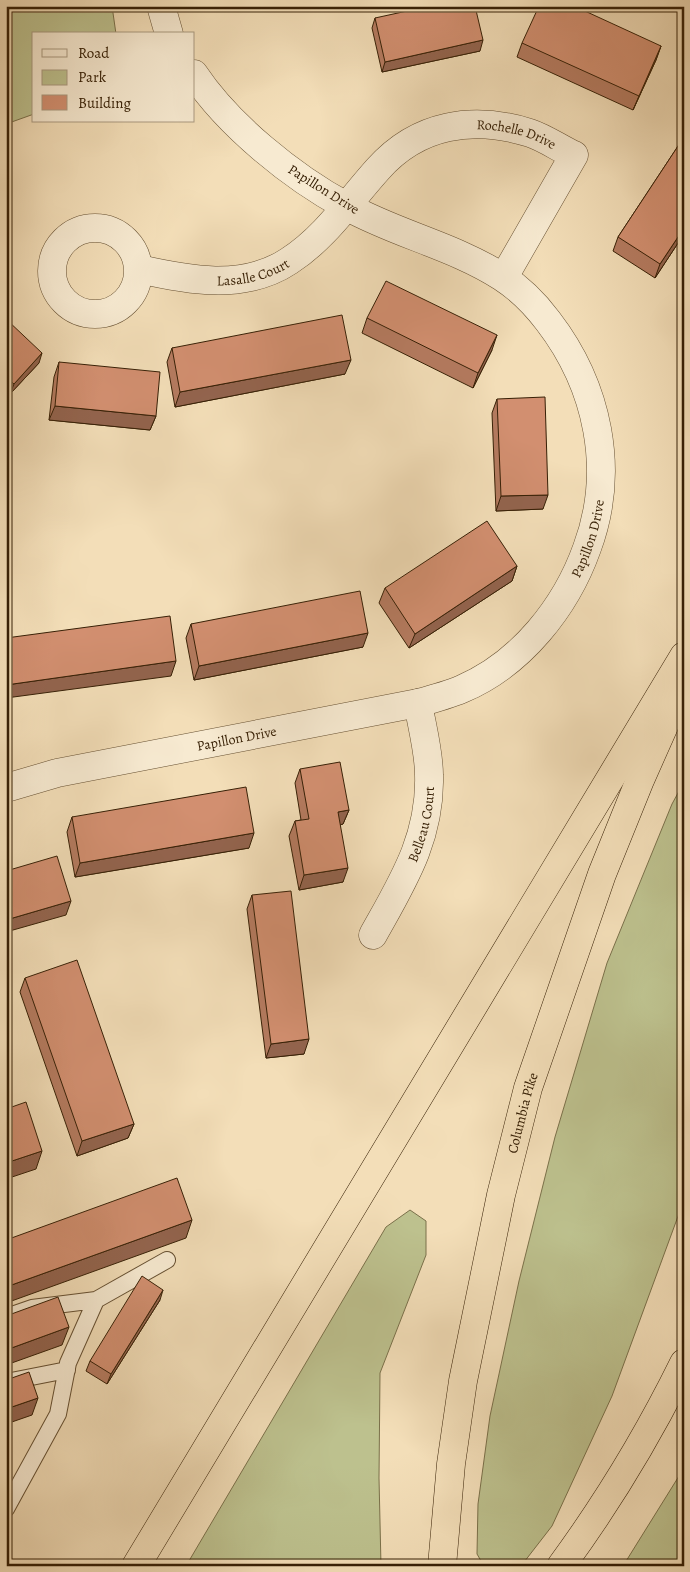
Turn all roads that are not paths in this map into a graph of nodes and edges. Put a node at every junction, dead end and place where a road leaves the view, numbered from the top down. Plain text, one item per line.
1 (161, 6) edge
2 (168, 32) edge
3 (195, 75) edge
4 (346, 206) junction
5 (139, 268) dead end
6 (504, 278) junction
7 (684, 656) edge
8 (684, 681) edge
9 (418, 704) junction
10 (6, 788) edge
11 (373, 935) dead end
12 (167, 1260) dead end
13 (96, 1300) junction
14 (6, 1318) edge
15 (684, 1363) edge
16 (67, 1370) junction
17 (6, 1382) edge
18 (6, 1509) edge
19 (136, 1566) edge
20 (442, 1566) edge
21 (562, 1566) edge

1 - 2 street
3 - 4 street, Papillon Drive
4 - 5 street, Lasalle Court
4 - 6 street, Papillon Drive
4 - 6 street, Rochelle Drive
6 - 9 street, Papillon Drive
7 - 19 highway
8 - 20 highway, Columbia Pike
9 - 10 street, Papillon Drive
9 - 11 street, Belleau Court
12 - 13 lane
13 - 14 lane
13 - 16 lane
15 - 21 highway
16 - 17 lane
16 - 18 lane

